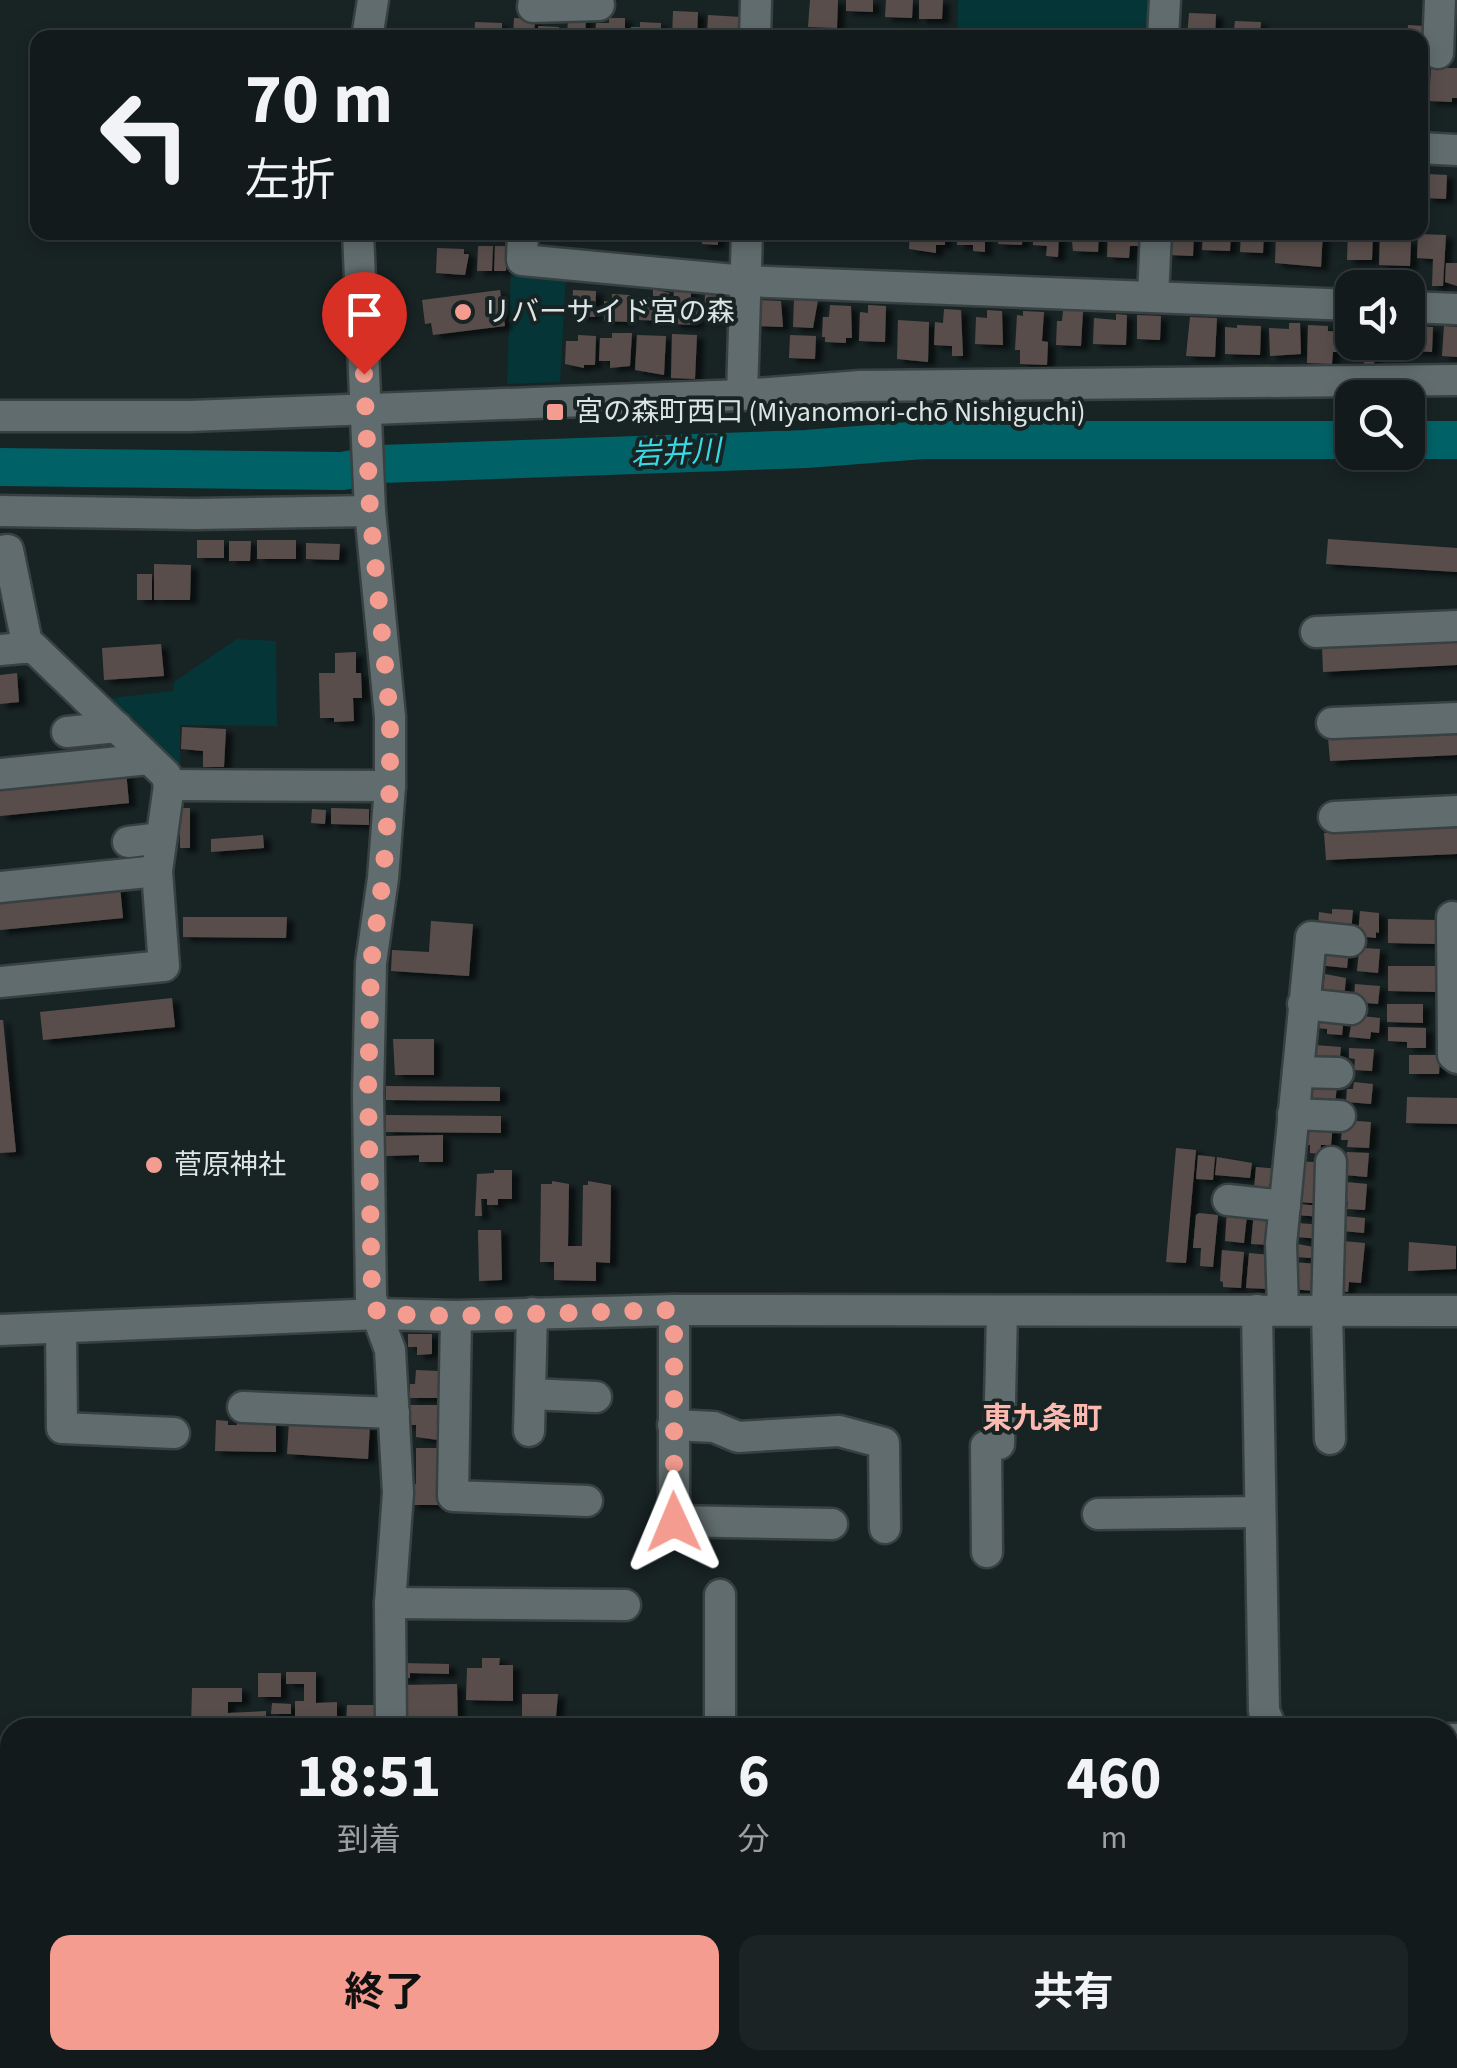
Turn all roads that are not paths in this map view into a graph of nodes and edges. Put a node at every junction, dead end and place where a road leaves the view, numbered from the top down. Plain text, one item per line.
1 (373, 0) edge
2 (534, 0) edge
3 (756, 0) edge
4 (1165, 0) edge
5 (1440, 0) edge
6 (599, 5) dead end
7 (367, 30) edge
8 (755, 30) edge
9 (1163, 30) edge
10 (1438, 53) dead end
11 (1428, 148) edge
12 (1457, 150) edge
13 (358, 240) edge
14 (523, 240) edge
15 (748, 240) edge
16 (1156, 240) edge
17 (745, 280) junction
18 (1154, 298) junction
19 (1335, 304) edge
20 (1425, 308) edge
21 (1457, 309) edge
22 (1457, 380) edge
23 (742, 394) junction
24 (0, 416) edge
25 (365, 417) junction
26 (370, 505) junction
27 (0, 511) edge
28 (0, 551) edge
29 (1457, 626) edge
30 (1316, 632) dead end
31 (14, 649) edge
32 (1457, 718) edge
33 (1332, 724) dead end
34 (117, 727) junction
35 (67, 732) dead end
36 (150, 759) junction
37 (0, 774) edge
38 (168, 784) junction
39 (390, 786) junction
40 (1457, 812) edge
41 (1334, 817) dead end
42 (162, 838) junction
43 (128, 842) dead end
44 (157, 871) junction
45 (0, 887) edge
46 (1452, 917) dead end
47 (1350, 942) dead end
48 (0, 982) edge
49 (1303, 1004) junction
50 (1351, 1009) dead end
51 (1457, 1058) edge
52 (1298, 1072) junction
53 (1338, 1073) dead end
54 (1293, 1114) junction
55 (1340, 1116) dead end
56 (1331, 1162) dead end
57 (1228, 1200) dead end
58 (1285, 1206) junction
59 (674, 1310) junction
60 (1270, 1310) junction
61 (1327, 1310) junction
62 (1457, 1311) edge
63 (1002, 1312) junction
64 (378, 1314) junction
65 (532, 1314) junction
66 (456, 1316) junction
67 (61, 1328) junction
68 (0, 1330) edge
69 (531, 1394) junction
70 (596, 1397) dead end
71 (243, 1407) dead end
72 (394, 1414) junction
73 (673, 1425) junction
74 (529, 1431) dead end
75 (174, 1433) dead end
76 (1330, 1439) dead end
77 (587, 1502) dead end
78 (1259, 1512) junction
79 (1098, 1514) dead end
80 (832, 1524) dead end
81 (885, 1528) dead end
82 (988, 1552) dead end
83 (720, 1595) dead end
84 (390, 1602) junction
85 (626, 1605) dead end
86 (391, 1718) edge
87 (720, 1718) edge
88 (1267, 1718) edge

1 - 7 street
2 - 6 street
3 - 8 street
4 - 9 street
5 - 10 street
11 - 12 street
13 - 25 street
14 - 17 street
15 - 17 street
16 - 18 street
17 - 18 street
17 - 23 street
18 - 19 street
20 - 21 street
22 - 23 street
23 - 25 street
24 - 25 street
25 - 26 street
26 - 27 street
26 - 39 street
28 - 31 street
29 - 30 street
31 - 34 street
32 - 33 street
34 - 35 street
34 - 36 street
36 - 37 street
36 - 38 street
38 - 39 street
38 - 42 street
39 - 64 street
40 - 41 street
42 - 43 street
42 - 44 street
44 - 45 street
44 - 48 street
46 - 51 street
47 - 49 street
49 - 50 street
49 - 52 street
52 - 53 street
52 - 54 street
54 - 55 street
54 - 58 street
56 - 61 street
57 - 58 street
58 - 60 street
59 - 63 street
59 - 65 street
59 - 73 street
60 - 61 street
60 - 63 street
60 - 78 street
61 - 62 street
61 - 76 street
63 - 82 street
64 - 66 street
64 - 67 street
64 - 72 street
65 - 66 street
65 - 69 street
66 - 77 street
67 - 68 street
67 - 75 street
69 - 70 street
69 - 74 street
71 - 72 street
72 - 84 street
73 - 80 street
73 - 81 street
78 - 79 street
78 - 88 street
83 - 87 street
84 - 85 street
84 - 86 street

